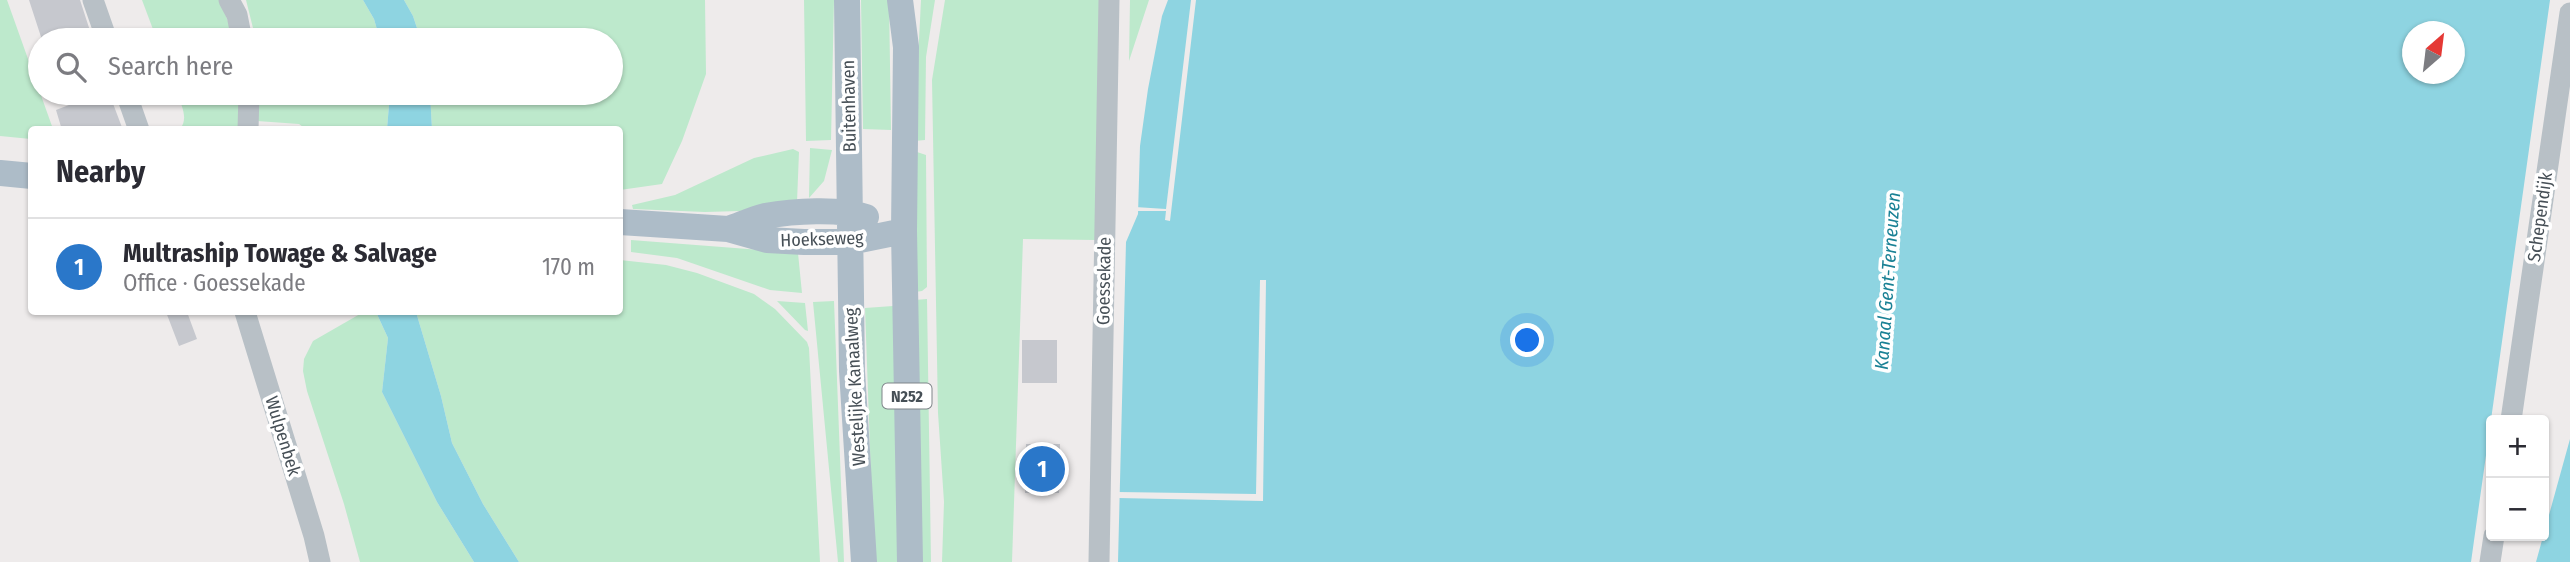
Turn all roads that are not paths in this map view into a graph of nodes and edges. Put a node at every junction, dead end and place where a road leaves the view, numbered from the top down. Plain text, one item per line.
1 (93, 0) edge
2 (229, 0) edge
3 (847, 0) edge
4 (900, 0) edge
5 (912, 0) edge
6 (1109, 0) edge
7 (2570, 13) edge
8 (103, 28) edge
9 (240, 28) edge
10 (906, 47) junction
11 (130, 105) edge
12 (249, 105) edge
13 (138, 126) edge
14 (248, 126) edge
15 (0, 173) edge
16 (28, 176) edge
17 (851, 212) junction
18 (623, 222) edge
19 (728, 229) junction
20 (904, 231) junction
21 (850, 242) junction
22 (246, 315) edge
23 (2512, 415) edge
24 (2493, 541) edge
25 (320, 562) edge
26 (864, 562) edge
27 (910, 562) edge
28 (1099, 562) edge
29 (2490, 562) edge

1 - 8 street
2 - 9 street
3 - 17 main road, Buitenhaven
4 - 10 main road, N252
5 - 10 main road, N252
6 - 28 street, Goessekade
7 - 23 street, Schependijk
10 - 20 main road, N252
11 - 13 street
12 - 14 street
15 - 16 main road
17 - 19 main road, Hoekseweg
17 - 20 main road, Hoekseweg
17 - 21 main road, Westelijke Kanaalweg
18 - 19 main road, Hoekseweg
19 - 21 main road, Hoekseweg
20 - 21 main road, Hoekseweg
20 - 27 main road, N252
21 - 26 main road, Westelijke Kanaalweg
22 - 25 street, Wulpenbek
24 - 29 street

